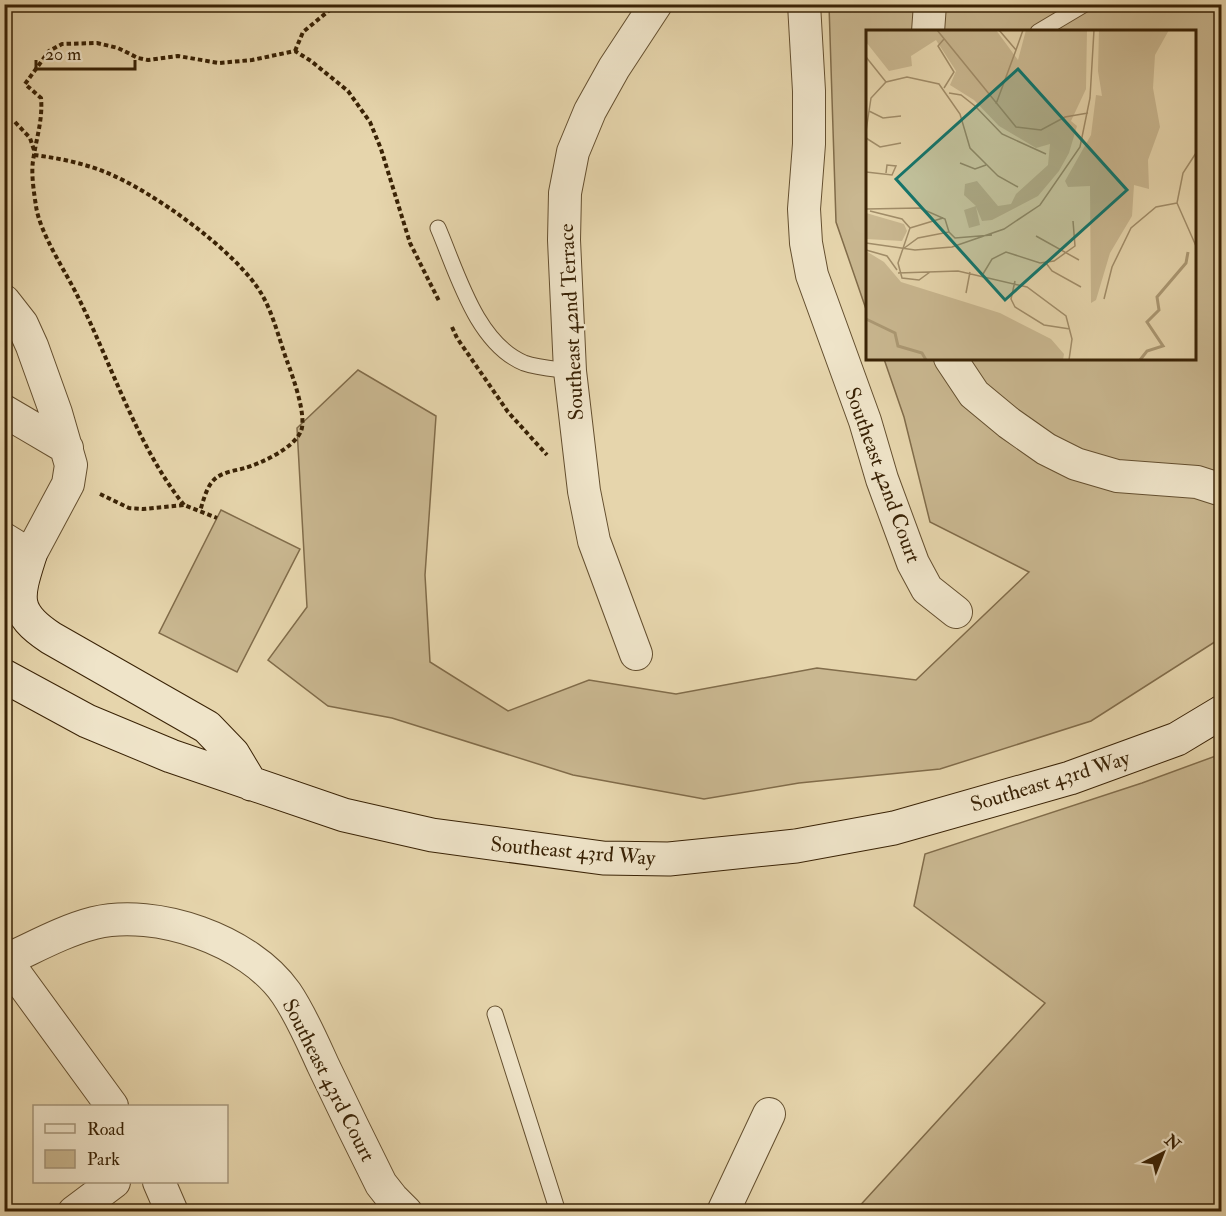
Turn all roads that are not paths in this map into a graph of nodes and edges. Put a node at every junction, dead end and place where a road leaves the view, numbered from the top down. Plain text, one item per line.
1 (656, 4) edge
2 (804, 4) edge
3 (930, 4) edge
4 (1085, 4) edge
5 (928, 30) edge
6 (1041, 30) edge
7 (438, 228) dead end
8 (4, 301) edge
9 (951, 360) edge
10 (570, 371) junction
11 (4, 411) edge
12 (68, 448) junction
13 (1221, 490) edge
14 (17, 547) edge
15 (956, 612) dead end
16 (636, 654) dead end
17 (4, 676) edge
18 (1221, 712) edge
19 (251, 784) junction
20 (5, 959) edge
21 (495, 1014) dead end
22 (111, 1105) edge
23 (768, 1114) dead end
24 (113, 1183) edge
25 (159, 1183) edge
26 (74, 1212) edge
27 (172, 1212) edge
28 (406, 1212) edge
29 (558, 1212) edge
30 (723, 1212) edge

1 - 10 street, Southeast 42nd Terrace
2 - 15 street, Southeast 42nd Court
3 - 5 street
4 - 6 lane
7 - 10 lane
8 - 12 street
9 - 13 street
10 - 16 street, Southeast 42nd Terrace
11 - 12 street
12 - 14 street
14 - 19 main road
17 - 19 main road, Southeast 43rd Way
18 - 19 main road, Southeast 43rd Way
20 - 22 street
20 - 28 street, Southeast 43rd Court
21 - 29 lane
23 - 30 street
24 - 26 street
25 - 27 street

